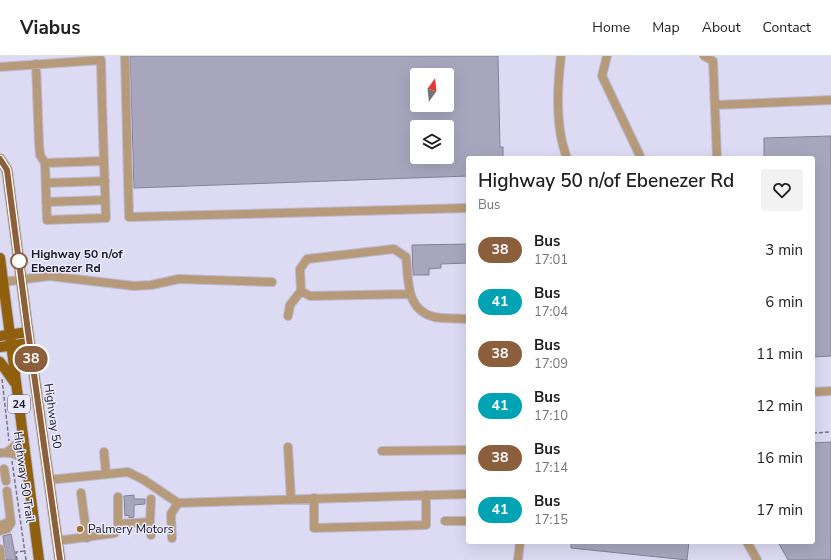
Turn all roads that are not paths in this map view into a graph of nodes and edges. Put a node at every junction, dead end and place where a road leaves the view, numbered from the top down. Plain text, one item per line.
1 (125, 56) edge
2 (561, 56) edge
3 (607, 56) edge
4 (704, 56) edge
5 (714, 59) edge
6 (36, 64) junction
7 (0, 67) edge
8 (831, 100) edge
9 (715, 105) junction
10 (566, 156) edge
11 (640, 156) edge
12 (716, 156) edge
13 (0, 159) edge
14 (104, 161) junction
15 (46, 163) junction
16 (105, 182) junction
17 (46, 183) junction
18 (105, 200) junction
19 (46, 202) junction
20 (466, 208) edge
21 (0, 258) edge
22 (21, 279) junction
23 (3, 282) junction
24 (272, 282) dead end
25 (301, 291) junction
26 (410, 294) junction
27 (5, 296) junction
28 (0, 308) edge
29 (288, 316) dead end
30 (466, 319) edge
31 (28, 332) junction
32 (5, 336) edge
33 (29, 343) junction
34 (11, 345) junction
35 (0, 347) edge
36 (0, 362) edge
37 (16, 385) junction
38 (831, 391) edge
39 (815, 392) edge
40 (22, 432) junction
41 (288, 447) dead end
42 (466, 450) edge
43 (382, 451) dead end
44 (7, 452) edge
45 (104, 452) dead end
46 (26, 462) junction
47 (4, 469) dead end
48 (106, 474) junction
49 (48, 480) junction
50 (6, 481) dead end
51 (7, 491) dead end
52 (81, 493) dead end
53 (466, 494) edge
54 (426, 495) junction
55 (118, 497) dead end
56 (314, 498) junction
57 (291, 499) junction
58 (151, 500) dead end
59 (178, 503) junction
60 (10, 520) junction
61 (445, 521) dead end
62 (466, 521) edge
63 (150, 522) junction
64 (118, 524) junction
65 (0, 525) edge
66 (0, 531) edge
67 (151, 535) dead end
68 (87, 538) junction
69 (172, 538) dead end
70 (57, 541) junction
71 (520, 544) edge
72 (748, 544) edge
73 (0, 549) edge
74 (1, 560) edge
75 (39, 560) edge
76 (60, 560) edge
77 (518, 560) edge
78 (757, 560) edge

1 - 20 street
2 - 10 street
3 - 11 street
4 - 5 street
5 - 9 street
6 - 7 street
6 - 14 street
6 - 15 street
8 - 9 street
9 - 12 street
13 - 22 main road, Highway 50 / 24
14 - 15 street
14 - 16 street
15 - 17 street
16 - 17 street
16 - 18 street
17 - 19 street
18 - 19 street
18 - 19 street
21 - 23 main road, 24
22 - 23 street
22 - 24 street
22 - 31 main road, Highway 50 / 24
23 - 27 main road, 24
25 - 26 street
25 - 26 street
25 - 29 street
26 - 30 street
27 - 28 main road
27 - 32 main road, 24
31 - 32 main road
31 - 33 main road, Highway 50 / 24
32 - 34 main road, 24
33 - 34 main road
33 - 49 main road, Highway 50 / 24
34 - 35 main road
34 - 37 main road, 24
36 - 37 main road
37 - 40 main road, 24
38 - 39 street
40 - 44 street
40 - 46 main road, 24
41 - 57 street
42 - 43 street
44 - 46 street
45 - 48 street
46 - 75 main road, 24
47 - 50 street
48 - 49 street
48 - 59 street
49 - 70 main road, Highway 50 / 24
51 - 60 street
52 - 68 street
53 - 54 street
54 - 56 street
54 - 56 street
55 - 64 street
56 - 57 street
57 - 59 street
58 - 63 street
59 - 69 street
60 - 65 street
60 - 66 street
61 - 62 street
63 - 64 street
63 - 67 street
64 - 68 street
68 - 70 street
70 - 76 main road, Highway 50 / 24
71 - 77 street
72 - 78 street
73 - 74 street

